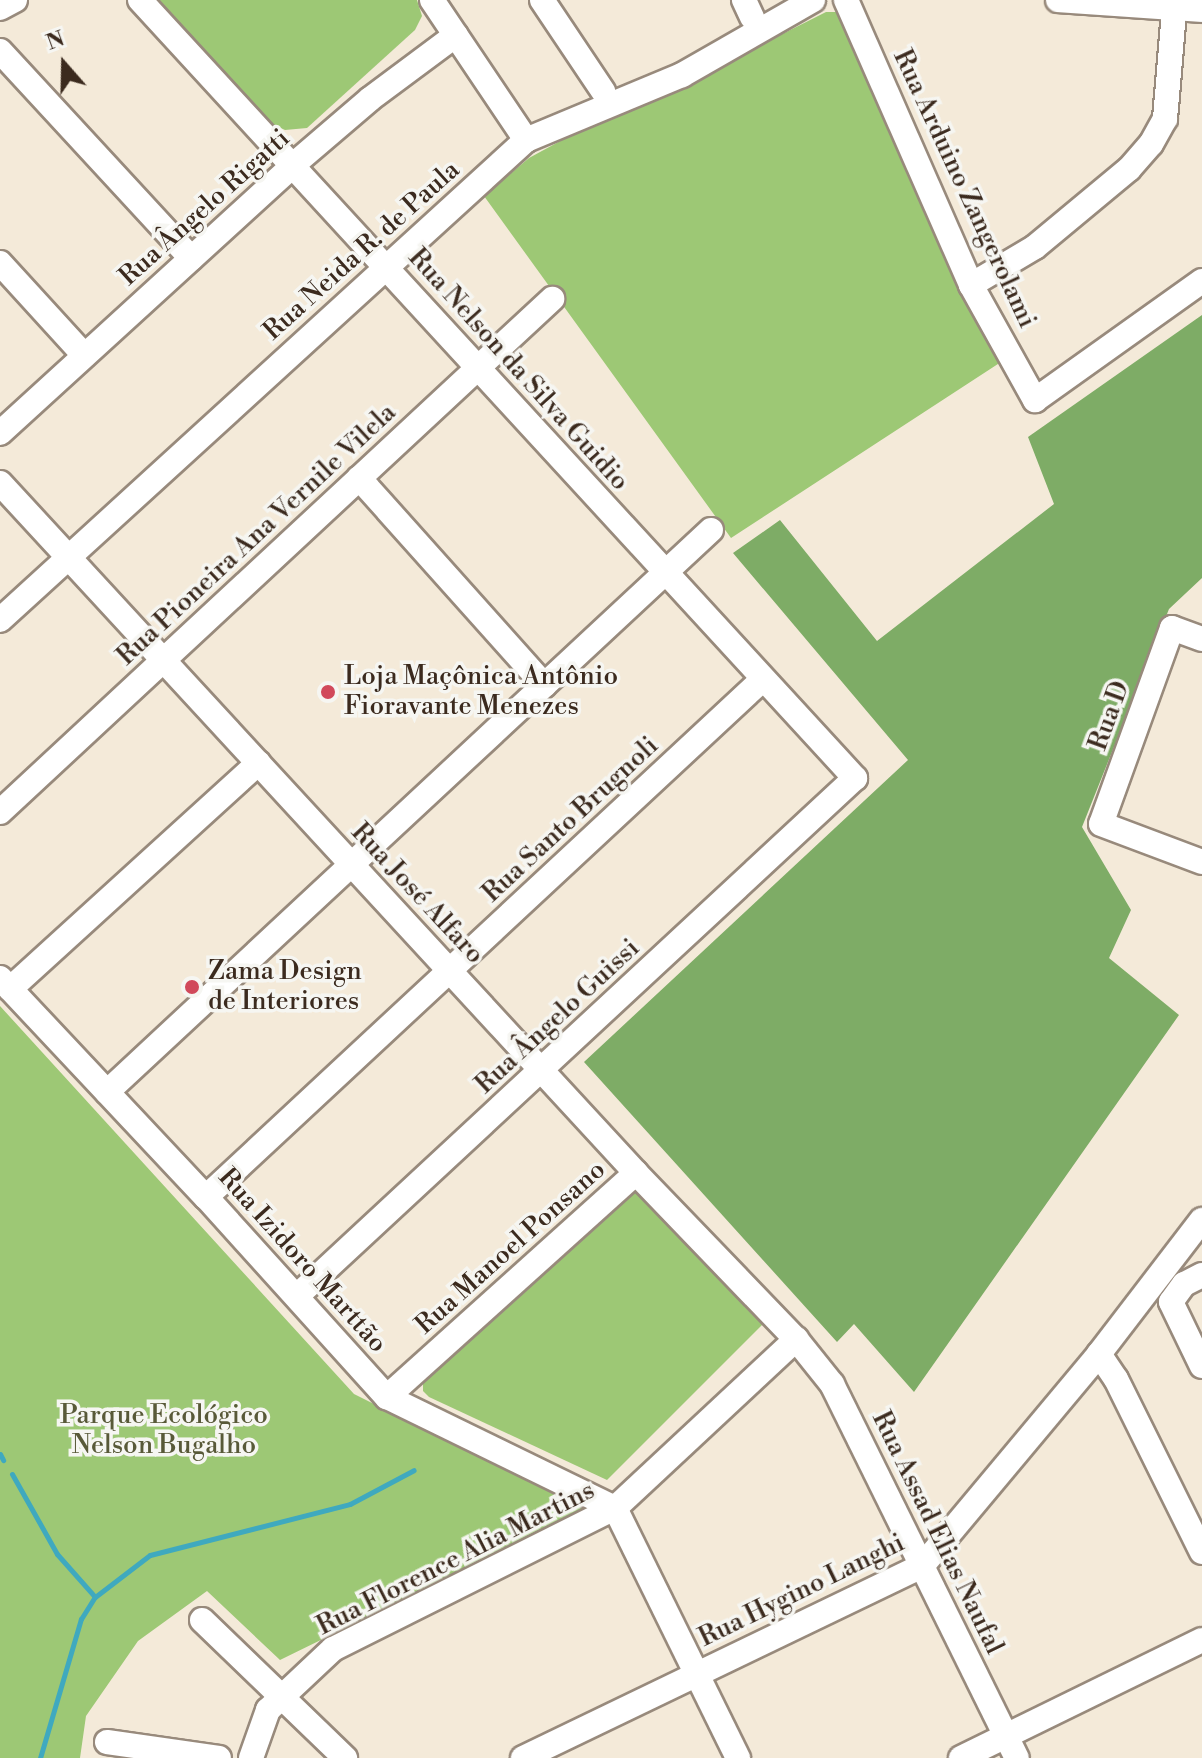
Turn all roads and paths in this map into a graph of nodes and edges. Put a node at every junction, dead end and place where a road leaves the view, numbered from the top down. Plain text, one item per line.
1 (15, 0) edge
2 (140, 0) edge
3 (432, 0) edge
4 (542, 0) edge
5 (813, 0) edge
6 (846, 0) edge
7 (1058, 0) edge
8 (1175, 4) edge
9 (0, 8) edge
10 (1202, 10) edge
11 (456, 35) junction
12 (0, 51) edge
13 (603, 91) dead end
14 (526, 140) junction
15 (293, 165) junction
16 (191, 258) junction
17 (0, 263) edge
18 (385, 267) junction
19 (1202, 281) edge
20 (971, 285) junction
21 (552, 299) dead end
22 (84, 355) junction
23 (478, 368) junction
24 (0, 433) edge
25 (359, 478) junction
26 (0, 483) edge
27 (711, 530) dead end
28 (68, 556) junction
29 (665, 573) junction
30 (0, 620) edge
31 (1202, 639) edge
32 (163, 660) junction
33 (762, 680) junction
34 (544, 685) junction
35 (258, 763) junction
36 (855, 778) joint
37 (0, 812) edge
38 (1202, 862) edge
39 (352, 864) junction
40 (450, 971) junction
41 (5, 984) edge
42 (542, 1071) junction
43 (107, 1092) junction
44 (636, 1173) junction
45 (206, 1197) junction
46 (1202, 1220) edge
47 (1202, 1275) edge
48 (297, 1296) junction
49 (796, 1339) junction
50 (1099, 1354) junction
51 (1202, 1366) edge
52 (387, 1397) junction
53 (615, 1508) junction
54 (1202, 1552) edge
55 (922, 1566) junction
56 (202, 1620) dead end
57 (1202, 1640) edge
58 (697, 1674) junction
59 (281, 1697) junction
60 (107, 1742) dead end
61 (1011, 1747) edge
62 (219, 1758) edge
63 (251, 1758) edge
64 (345, 1758) edge
65 (523, 1758) edge
66 (738, 1758) edge
67 (961, 1758) edge

1 - 9 street
2 - 15 street, Rua Nelson da Silva Guidio
3 - 11 street
4 - 13 street
5 - 14 street, Rua Neida R. de Paula
6 - 20 street, Rua Arduino Zangerolami
7 - 8 street
8 - 10 street
8 - 20 street
11 - 14 street
11 - 15 street, Rua Ângelo Rigatti
12 - 16 street
14 - 18 street, Rua Neida R. de Paula
15 - 16 street, Rua Ângelo Rigatti
15 - 18 street, Rua Nelson da Silva Guidio
16 - 22 street, Rua Ângelo Rigatti
17 - 22 street
18 - 23 street, Rua Nelson da Silva Guidio
18 - 28 street, Rua Neida R. de Paula
19 - 20 street, Rua Arduino Zangerolami
21 - 23 street, Rua Pioneira Ana Vernile Vilela
22 - 24 street, Rua Ângelo Rigatti
23 - 25 street, Rua Pioneira Ana Vernile Vilela
23 - 29 street, Rua Nelson da Silva Guidio
25 - 32 street, Rua Pioneira Ana Vernile Vilela
25 - 34 street
26 - 28 street, Rua José Alfaro
27 - 29 street
28 - 30 street, Rua Neida R. de Paula
28 - 32 street, Rua José Alfaro
29 - 33 street, Rua Nelson da Silva Guidio
29 - 34 street
31 - 38 street, Rua D
32 - 35 street, Rua José Alfaro
32 - 37 street, Rua Pioneira Ana Vernile Vilela
33 - 36 street, Rua Nelson da Silva Guidio
33 - 40 street, Rua Santo Brugnoli
34 - 39 street
35 - 39 street, Rua José Alfaro
35 - 41 street
36 - 42 street, Rua Ângelo Guissi
39 - 40 street, Rua José Alfaro
39 - 43 street
40 - 42 street, Rua José Alfaro
40 - 45 street, Rua Santo Brugnoli
41 - 43 street, Rua Izidoro Marttão
42 - 44 street, Rua José Alfaro
42 - 48 street, Rua Ângelo Guissi
43 - 45 street, Rua Izidoro Marttão
44 - 49 street, Rua José Alfaro
44 - 52 street, Rua Manoel Ponsano
45 - 48 street, Rua Izidoro Marttão
46 - 50 street, Rua Hygino Langhi
47 - 51 street
48 - 52 street, Rua Izidoro Marttão
49 - 53 street, Rua Florence Alia Martins
49 - 55 street, Rua Assad Elias Naufal
50 - 54 street
50 - 55 street, Rua Hygino Langhi
52 - 53 street, Rua Izidoro Marttão
53 - 58 street
53 - 59 street, Rua Florence Alia Martins
55 - 58 street, Rua Hygino Langhi
55 - 61 street, Rua Assad Elias Naufal
56 - 59 street
57 - 61 street
58 - 65 street, Rua Hygino Langhi
58 - 66 street
59 - 63 street, Rua Florence Alia Martins
59 - 64 street
60 - 62 street
61 - 67 street

